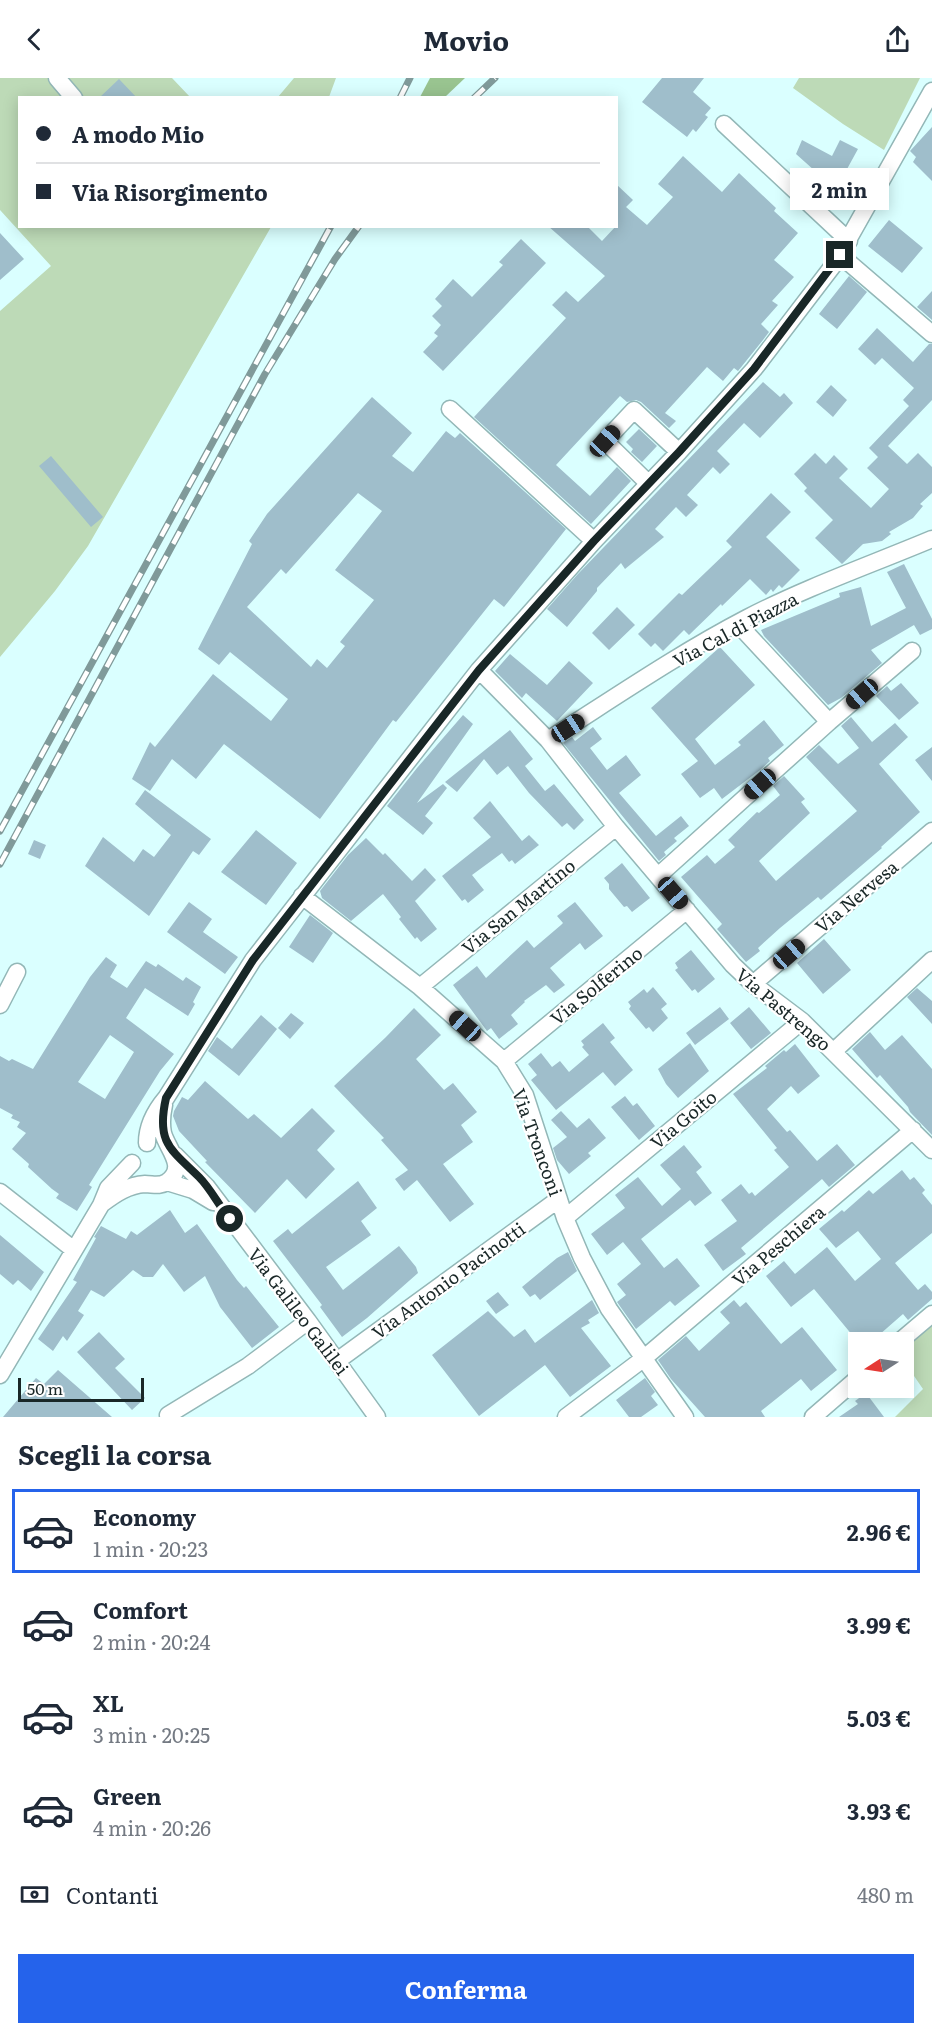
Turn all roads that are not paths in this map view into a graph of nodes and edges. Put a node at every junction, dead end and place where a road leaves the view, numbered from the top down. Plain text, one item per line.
1 (57, 78) edge
2 (932, 91) edge
3 (73, 96) edge
4 (724, 124) dead end
5 (844, 248) junction
6 (932, 334) edge
7 (450, 409) dead end
8 (679, 452) junction
9 (648, 483) junction
10 (932, 539) edge
11 (594, 541) junction
12 (738, 624) junction
13 (912, 651) dead end
14 (479, 670) junction
15 (829, 722) junction
16 (549, 740) junction
17 (616, 827) junction
18 (932, 831) edge
19 (658, 876) junction
20 (302, 896) junction
21 (687, 910) junction
22 (932, 960) edge
23 (17, 972) dead end
24 (753, 984) junction
25 (420, 987) junction
26 (0, 1005) edge
27 (802, 1021) junction
28 (834, 1051) junction
29 (504, 1060) junction
30 (166, 1098) junction
31 (913, 1130) junction
32 (147, 1143) junction
33 (171, 1150) junction
34 (932, 1150) edge
35 (132, 1163) junction
36 (167, 1182) junction
37 (146, 1184) junction
38 (0, 1192) edge
39 (559, 1199) junction
40 (101, 1205) junction
41 (220, 1206) junction
42 (565, 1218) junction
43 (74, 1250) junction
44 (932, 1314) edge
45 (308, 1321) junction
46 (911, 1332) edge
47 (643, 1359) junction
48 (336, 1361) junction
49 (0, 1375) edge
50 (848, 1387) edge
51 (167, 1416) edge
52 (377, 1417) edge
53 (566, 1417) edge
54 (685, 1417) edge
55 (813, 1417) edge

1 - 3 street
2 - 5 street
4 - 5 street
5 - 6 street
5 - 8 street
7 - 11 street
8 - 9 street
8 - 9 street
9 - 11 street
10 - 12 street, Via Cal di Piazza
11 - 14 street
12 - 15 street
12 - 16 street, Via Cal di Piazza
13 - 15 street
14 - 16 street, Via Pastrengo
14 - 20 street
15 - 19 street
16 - 17 street, Via Pastrengo
17 - 19 street, Via Pastrengo
17 - 25 street, Via San Martino
18 - 24 street, Via Nervesa
19 - 21 street, Via Pastrengo
20 - 25 street, Via Tronconi
20 - 30 street
21 - 24 street, Via Pastrengo
21 - 29 street, Via Solferino
22 - 28 street
23 - 26 street
24 - 27 street, Via Pastrengo
25 - 29 street, Via Tronconi
27 - 28 street, Via Pastrengo
27 - 42 street, Via Goito
28 - 31 street, Via Pastrengo
29 - 39 street, Via Tronconi
30 - 32 street
30 - 33 street
31 - 34 street, Via Pastrengo
31 - 47 street, Via Peschiera
32 - 33 street
32 - 35 street
33 - 36 street
33 - 41 street, Via Galileo Galilei
35 - 37 street
35 - 40 street
36 - 37 street
36 - 41 street, Via Galileo Galilei
37 - 40 street
38 - 43 street
39 - 42 street, Via Tronconi
39 - 48 street, Via Antonio Pacinotti
40 - 43 street
41 - 45 street, Via Galileo Galilei
42 - 47 street, Via Tronconi
43 - 49 street
44 - 46 street
45 - 48 street, Via Galileo Galilei
45 - 51 street
47 - 53 street, Via Peschiera
47 - 54 street, Via Tronconi
48 - 52 street, Via Galileo Galilei
50 - 55 street

